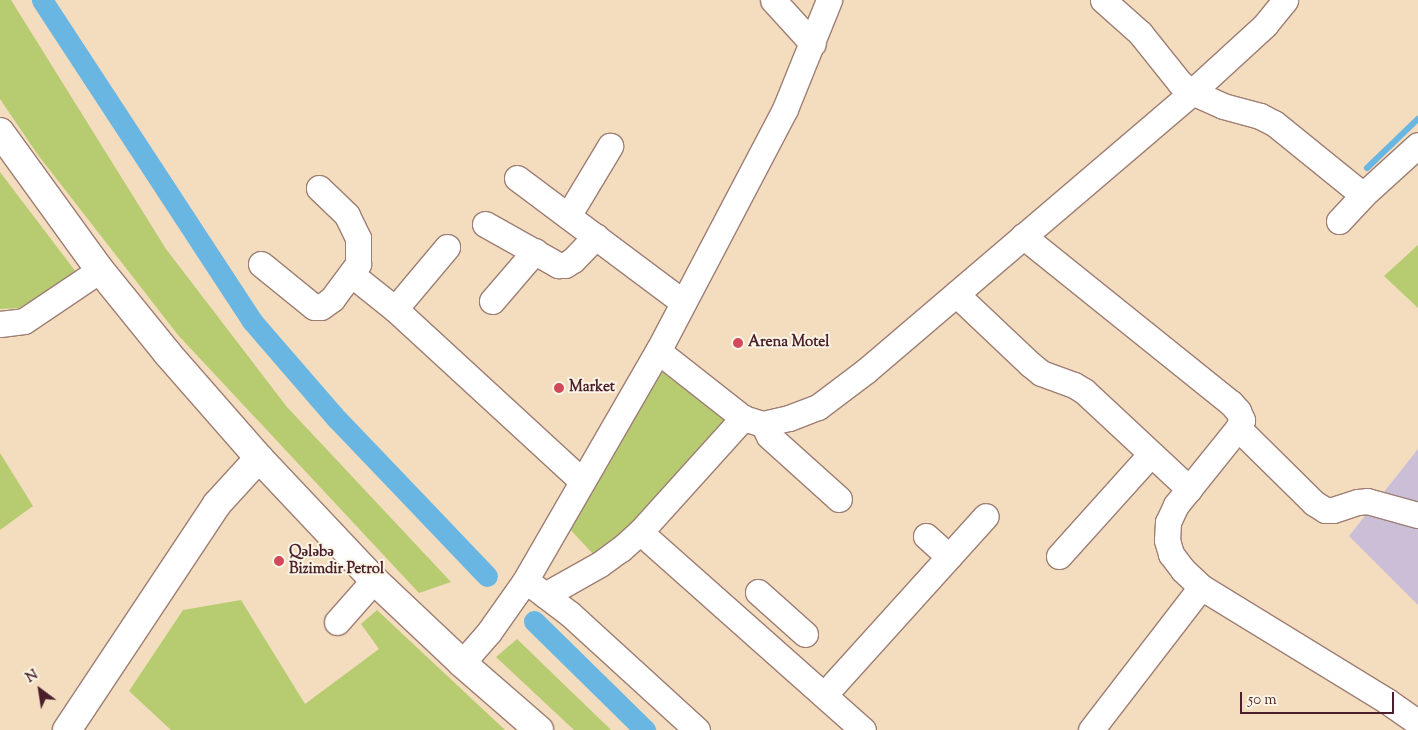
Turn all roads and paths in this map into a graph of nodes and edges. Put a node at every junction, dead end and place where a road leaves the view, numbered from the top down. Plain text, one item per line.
1 (773, 0) edge
2 (829, 0) edge
3 (1103, 0) edge
4 (1285, 0) edge
5 (813, 44) junction
6 (1192, 92) junction
7 (0, 132) edge
8 (1418, 145) edge
9 (610, 146) dead end
10 (517, 178) dead end
11 (319, 188) dead end
12 (1363, 195) junction
13 (568, 216) junction
14 (1339, 222) dead end
15 (485, 224) dead end
16 (596, 236) junction
17 (1023, 236) junction
18 (448, 247) dead end
19 (535, 251) junction
20 (262, 264) dead end
21 (100, 270) junction
22 (351, 274) junction
23 (956, 294) junction
24 (492, 301) dead end
25 (683, 302) junction
26 (395, 309) junction
27 (0, 324) edge
28 (658, 351) junction
29 (753, 421) junction
30 (1238, 428) junction
31 (1152, 454) junction
32 (259, 458) junction
33 (582, 481) junction
34 (1189, 489) junction
35 (839, 499) dead end
36 (1418, 515) edge
37 (986, 516) dead end
38 (640, 532) junction
39 (926, 536) dead end
40 (1059, 556) dead end
41 (949, 557) junction
42 (374, 580) junction
43 (525, 580) junction
44 (1201, 587) junction
45 (545, 595) junction
46 (337, 622) dead end
47 (750, 630) junction
48 (805, 634) dead end
49 (462, 664) junction
50 (824, 696) junction
51 (1418, 724) edge
52 (67, 730) edge
53 (539, 730) edge
54 (697, 730) edge
55 (863, 730) edge
56 (1091, 730) edge

1 - 5 street
2 - 5 street
3 - 6 street
4 - 6 street
5 - 25 street
6 - 12 street
6 - 17 street
7 - 21 main road
8 - 12 street
9 - 13 street
10 - 13 street
11 - 22 street
12 - 14 street
13 - 16 street
15 - 19 street
16 - 19 street
16 - 25 street
17 - 23 street
17 - 30 street
18 - 26 street
19 - 24 street
20 - 22 street
21 - 27 street
21 - 32 main road
22 - 26 street
23 - 29 street
23 - 31 street
25 - 28 street
26 - 33 street
28 - 29 street
28 - 33 street
29 - 35 street
29 - 38 street
30 - 34 street
30 - 36 street
31 - 34 street
31 - 40 street
32 - 42 main road
32 - 52 main road
33 - 43 street
34 - 44 street
37 - 41 street
38 - 45 street
38 - 47 street
39 - 41 street
41 - 50 street
42 - 46 street
42 - 49 main road
43 - 45 street
43 - 49 street
44 - 51 street
44 - 56 street
45 - 54 street
47 - 48 street
47 - 50 street
49 - 53 main road
50 - 55 street

